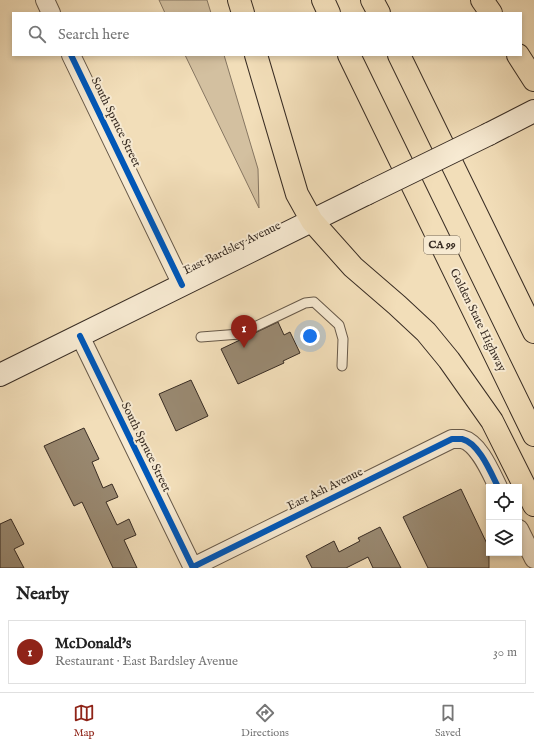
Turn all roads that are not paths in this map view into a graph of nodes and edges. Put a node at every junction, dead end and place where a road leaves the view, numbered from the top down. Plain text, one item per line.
1 (45, 0) edge
2 (239, 0) edge
3 (323, 0) edge
4 (372, 0) edge
5 (482, 0) edge
6 (51, 12) edge
7 (243, 12) edge
8 (329, 12) edge
9 (378, 12) edge
10 (490, 12) edge
11 (71, 56) edge
12 (256, 56) edge
13 (349, 56) edge
14 (399, 56) edge
15 (519, 56) edge
16 (534, 80) edge
17 (534, 111) edge
18 (312, 221) junction
19 (182, 285) junction
20 (534, 332) edge
21 (80, 336) junction
22 (201, 337) dead end
23 (342, 366) dead end
24 (0, 375) edge
25 (534, 435) edge
26 (497, 484) edge
27 (534, 505) edge
28 (522, 535) edge
29 (534, 558) edge
30 (193, 567) edge

1 - 6 street
2 - 7 highway
3 - 8 highway
4 - 9 highway
5 - 10 highway
11 - 19 street, South Spruce Street
12 - 18 highway
13 - 25 highway, Golden State Highway / CA 99
14 - 20 highway
15 - 16 highway
17 - 18 main road, East Bardsley Avenue, bridge
18 - 19 main road, East Bardsley Avenue
18 - 27 highway
19 - 21 main road, East Bardsley Avenue
21 - 24 main road, East Bardsley Avenue
21 - 30 street, South Spruce Street
22 - 23 lane
26 - 30 street, East Ash Avenue
28 - 29 street

